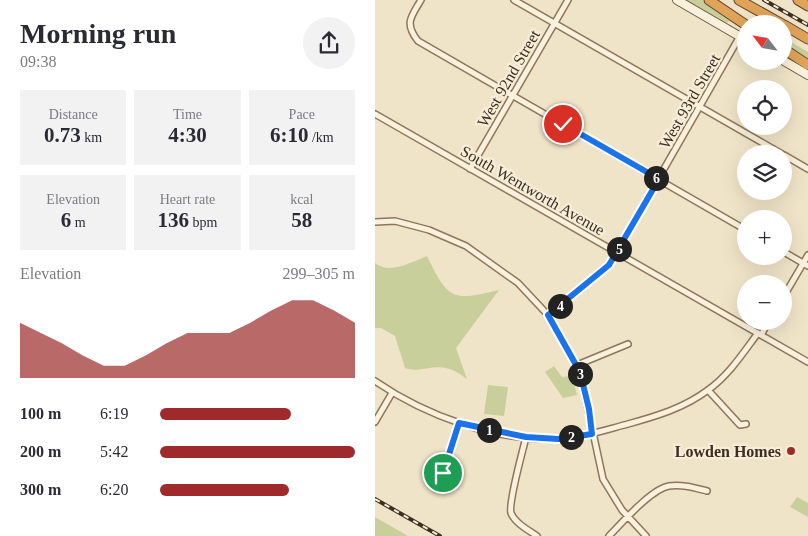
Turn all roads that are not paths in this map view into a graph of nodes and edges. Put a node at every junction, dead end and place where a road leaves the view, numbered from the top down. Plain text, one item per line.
1 (421, 0) edge
2 (514, 0) edge
3 (568, 0) edge
4 (677, 0) edge
5 (709, 0) edge
6 (739, 0) edge
7 (798, 0) edge
8 (808, 6) edge
9 (766, 15) edge
10 (737, 18) edge
11 (555, 23) junction
12 (793, 30) edge
13 (737, 35) edge
14 (808, 39) edge
15 (737, 47) edge
16 (793, 55) edge
17 (808, 65) edge
18 (793, 66) edge
19 (808, 75) edge
20 (513, 95) junction
21 (700, 106) junction
22 (375, 114) edge
23 (767, 145) edge
24 (792, 159) edge
25 (470, 169) junction
26 (808, 169) edge
27 (659, 179) junction
28 (375, 222) edge
29 (737, 225) edge
30 (617, 252) junction
31 (808, 255) edge
32 (792, 256) edge
33 (806, 264) edge
34 (792, 284) edge
35 (548, 315) junction
36 (762, 330) edge
37 (759, 334) junction
38 (628, 344) dead end
39 (808, 362) edge
40 (577, 364) junction
41 (375, 381) edge
42 (708, 390) junction
43 (393, 393) junction
44 (375, 422) edge
45 (459, 423) junction
46 (746, 424) dead end
47 (592, 434) junction
48 (526, 437) junction
49 (443, 473) dead end
50 (707, 491) dead end
51 (627, 517) junction
52 (537, 536) edge
53 (609, 536) edge
54 (646, 536) edge

1 - 20 street
2 - 11 street
3 - 11 street, West 92nd Street
4 - 13 main road
5 - 10 highway
6 - 9 highway
7 - 8 highway
11 - 20 street, West 92nd Street
11 - 21 street
12 - 14 highway
15 - 21 street, West 93rd Street
16 - 17 highway
18 - 19 main road
20 - 25 street, West 92nd Street
20 - 27 street
21 - 23 street
21 - 27 street, West 93rd Street
22 - 25 street, South Wentworth Avenue
24 - 26 street
25 - 30 street, South Wentworth Avenue
27 - 29 street
27 - 30 street, West 93rd Street
28 - 35 street
30 - 35 street, West 93rd Street
30 - 37 street, South Wentworth Avenue
31 - 33 street
32 - 33 street
33 - 34 street
35 - 40 street
36 - 37 street
37 - 39 street, South Wentworth Avenue
37 - 42 street
38 - 40 street
40 - 47 street
41 - 43 street
42 - 46 street
42 - 47 street
43 - 44 street
43 - 45 street
45 - 48 street
45 - 49 street
47 - 48 street
47 - 51 street
48 - 52 street
50 - 51 street
51 - 53 street
51 - 54 street

